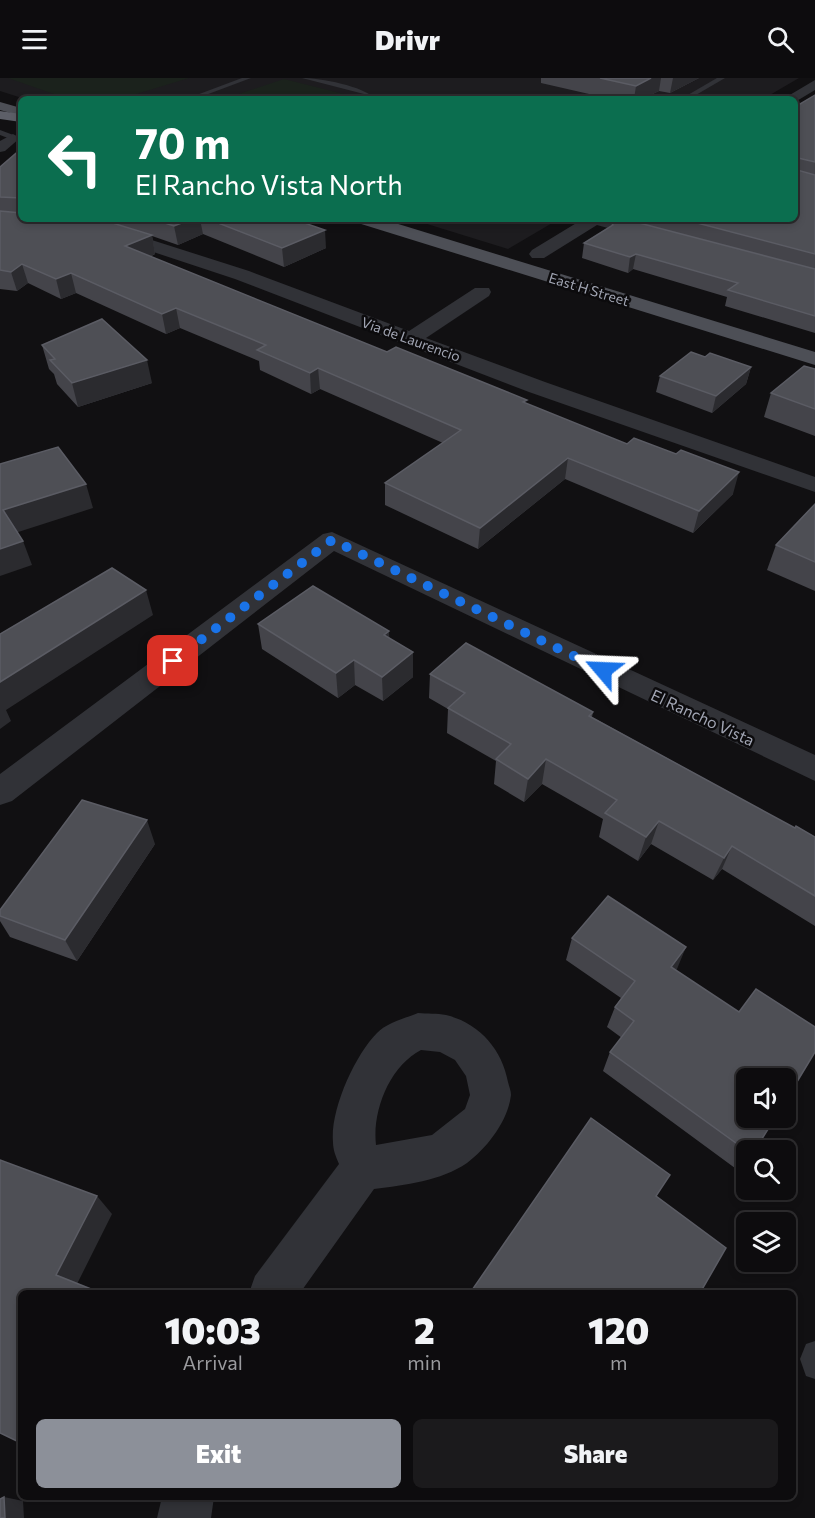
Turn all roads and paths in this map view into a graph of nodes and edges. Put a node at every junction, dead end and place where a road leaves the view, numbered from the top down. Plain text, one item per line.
1 (248, 78) edge
2 (305, 78) edge
3 (722, 78) edge
4 (815, 84) edge
5 (197, 96) edge
6 (369, 96) edge
7 (689, 96) edge
8 (795, 96) edge
9 (0, 106) edge
10 (18, 111) edge
11 (0, 115) edge
12 (18, 118) edge
13 (7, 135) edge
14 (0, 148) edge
15 (374, 222) edge
16 (590, 222) edge
17 (606, 222) edge
18 (98, 229) edge
19 (673, 241) edge
20 (538, 254) dead end
21 (482, 292) dead end
22 (411, 339) junction
23 (815, 359) edge
24 (815, 485) edge
25 (812, 761) edge
26 (0, 792) edge
27 (362, 1169) dead end
28 (274, 1290) edge
29 (815, 1353) edge
30 (815, 1367) edge
31 (187, 1500) edge
32 (184, 1518) edge

1 - 5 lane
2 - 6 lane
3 - 7 lane
4 - 8 street
9 - 10 main road
11 - 12 highway
13 - 14 street
15 - 23 main road, East H Street
16 - 20 street
17 - 19 street
18 - 22 street, Via de Laurencio
21 - 22 street
22 - 24 street, Via de Laurencio
25 - 26 street, El Rancho Vista
27 - 28 street
29 - 30 lane
31 - 32 street

